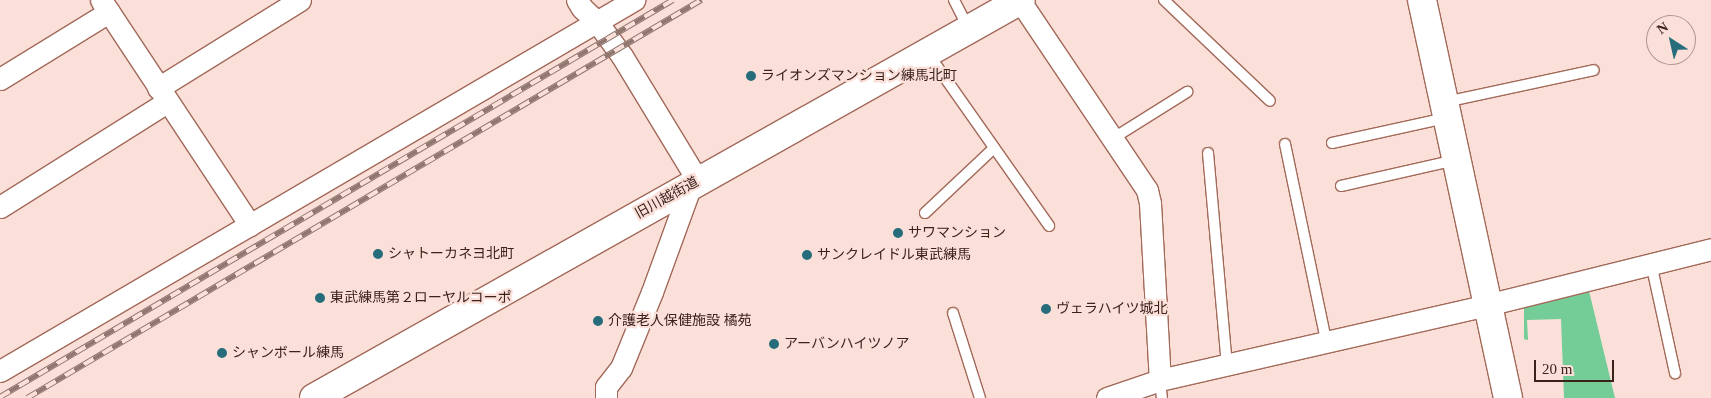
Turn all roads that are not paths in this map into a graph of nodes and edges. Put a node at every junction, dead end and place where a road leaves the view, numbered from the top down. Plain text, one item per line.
1 (300, 0) edge
2 (577, 0) edge
3 (634, 0) edge
4 (954, 0) edge
5 (1021, 0) edge
6 (1164, 0) edge
7 (1422, 0) edge
8 (105, 6) edge
9 (597, 22) junction
10 (968, 29) junction
11 (927, 52) junction
12 (1594, 70) dead end
13 (0, 79) edge
14 (1187, 92) dead end
15 (163, 95) junction
16 (1270, 101) dead end
17 (1446, 110) junction
18 (1112, 139) junction
19 (1332, 143) dead end
20 (1285, 144) dead end
21 (994, 148) junction
22 (1208, 153) dead end
23 (1456, 160) junction
24 (695, 183) junction
25 (1341, 186) dead end
26 (0, 207) edge
27 (925, 213) dead end
28 (250, 225) junction
29 (1049, 226) dead end
30 (1711, 249) edge
31 (1651, 263) junction
32 (1487, 305) junction
33 (953, 314) dead end
34 (1326, 341) junction
35 (1227, 364) junction
36 (0, 371) edge
37 (1675, 373) dead end
38 (1161, 389) edge
39 (314, 398) edge
40 (606, 398) edge
41 (980, 398) edge
42 (1107, 398) edge
43 (1508, 398) edge

1 - 15 street
2 - 9 street
3 - 9 street
4 - 10 lane
5 - 10 street, 旧川越街道
5 - 18 street
6 - 16 lane
7 - 17 street
8 - 13 street
8 - 15 street
9 - 24 street
9 - 28 street
10 - 11 street, 旧川越街道
11 - 21 lane
11 - 24 street, 旧川越街道
12 - 17 lane
14 - 18 lane
15 - 26 street
15 - 28 street
17 - 19 lane
17 - 23 street
18 - 38 street
20 - 34 lane
21 - 27 lane
21 - 29 lane
22 - 35 lane
23 - 25 lane
23 - 32 street
24 - 39 street, 旧川越街道
24 - 40 street
28 - 36 street
30 - 31 street
31 - 32 street
31 - 37 lane
32 - 34 street
32 - 43 street
33 - 41 lane
34 - 35 street
35 - 38 street
38 - 42 street

